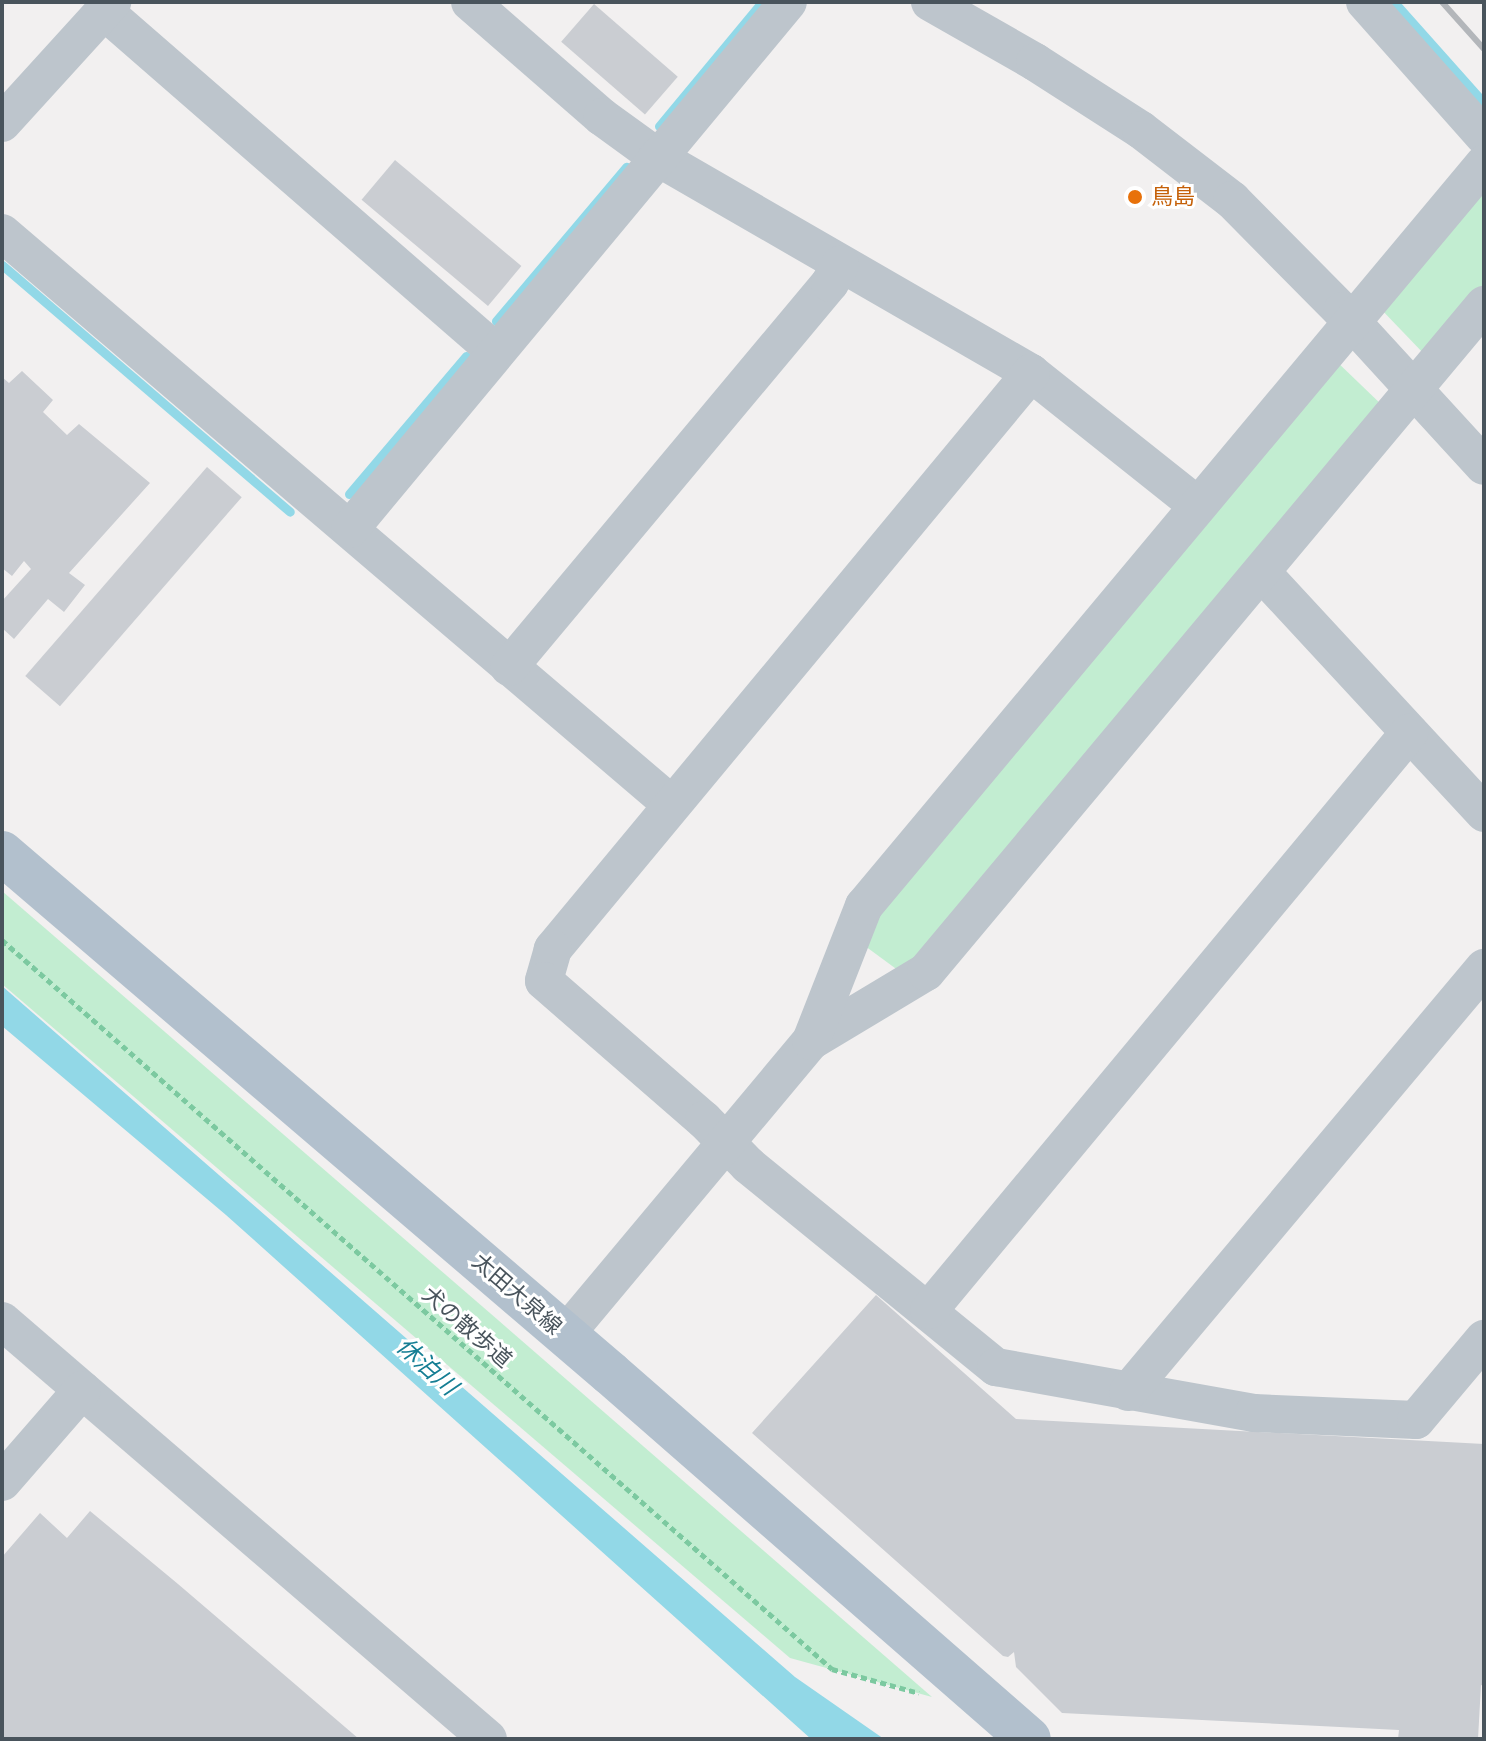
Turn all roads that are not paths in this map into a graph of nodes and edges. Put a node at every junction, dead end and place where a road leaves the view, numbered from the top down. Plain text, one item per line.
1 (470, 2) edge
2 (788, 2) edge
3 (930, 2) edge
4 (1365, 2) edge
5 (108, 6) edge
6 (2, 123) edge
7 (1484, 136) edge
8 (657, 157) junction
9 (1484, 164) edge
10 (2, 233) edge
11 (840, 265) junction
12 (1484, 305) edge
13 (1352, 321) junction
14 (496, 352) junction
15 (1031, 373) junction
16 (1414, 390) junction
17 (1484, 466) edge
18 (1197, 505) junction
19 (350, 529) junction
20 (1262, 573) junction
21 (509, 667) junction
22 (1409, 733) junction
23 (671, 804) junction
24 (1484, 813) edge
25 (2, 853) edge
26 (1484, 968) edge
27 (811, 1041) junction
28 (726, 1143) junction
29 (929, 1310) junction
30 (2, 1321) edge
31 (565, 1335) junction
32 (1484, 1339) edge
33 (82, 1390) junction
34 (1128, 1392) junction
35 (2, 1482) edge
36 (488, 1739) edge
37 (1029, 1739) edge

1 - 8 street
2 - 8 street
3 - 13 street
4 - 7 street
5 - 6 street
5 - 14 street
8 - 11 street
8 - 14 street
9 - 13 street
10 - 19 street
11 - 15 street
11 - 21 street
12 - 16 street
13 - 16 street
13 - 18 street
14 - 19 street
15 - 18 street
15 - 23 street
16 - 17 street
16 - 20 street
18 - 27 street
19 - 21 street
20 - 22 street
20 - 27 street
21 - 23 street
22 - 24 street
22 - 29 street
23 - 28 street
25 - 31 main road, 太田大泉線
26 - 34 street
27 - 28 street
28 - 29 street
28 - 31 street
29 - 34 street
30 - 33 street
31 - 37 main road, 太田大泉線
32 - 34 street
33 - 35 street
33 - 36 street

